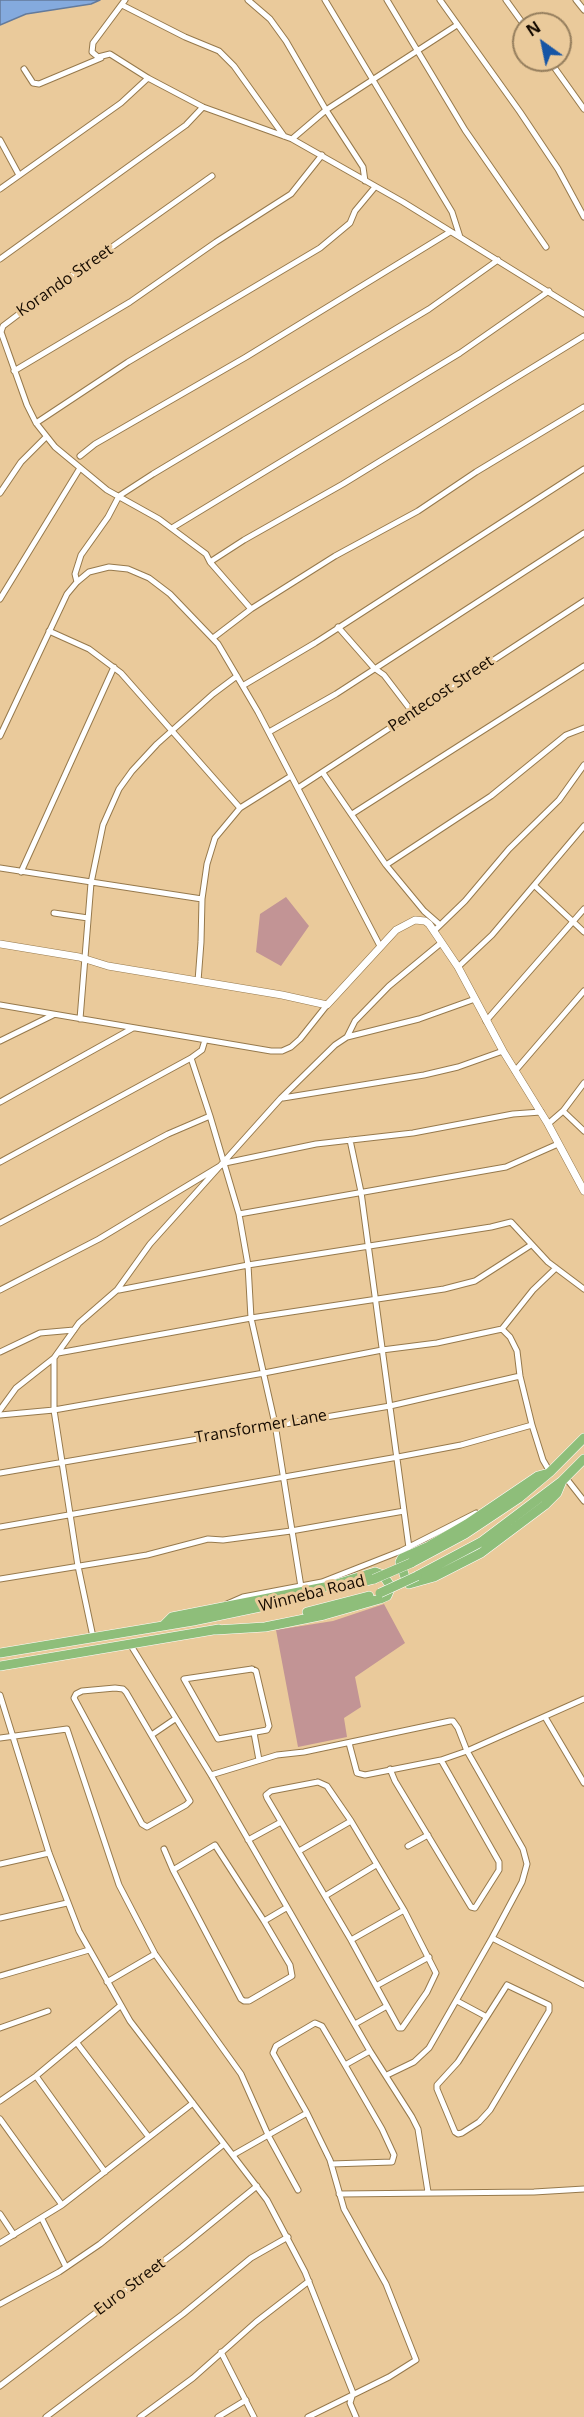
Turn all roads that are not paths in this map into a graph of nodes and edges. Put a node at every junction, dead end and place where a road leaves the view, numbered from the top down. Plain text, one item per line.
1 (248, 0) edge
2 (325, 0) edge
3 (387, 0) edge
4 (440, 0) edge
5 (576, 0) edge
6 (123, 2) edge
7 (584, 10) edge
8 (457, 25) junction
9 (419, 51) junction
10 (110, 54) junction
11 (24, 69) dead end
12 (558, 72) edge
13 (148, 78) junction
14 (373, 80) junction
15 (203, 107) junction
16 (584, 109) edge
17 (326, 110) junction
18 (284, 136) junction
19 (292, 139) junction
20 (0, 140) edge
21 (322, 155) junction
22 (19, 175) junction
23 (212, 176) dead end
24 (365, 181) junction
25 (375, 186) junction
26 (0, 189) edge
27 (584, 217) edge
28 (450, 232) junction
29 (460, 237) junction
30 (546, 247) dead end
31 (0, 259) edge
32 (498, 260) junction
33 (549, 291) junction
34 (584, 314) edge
35 (0, 331) edge
36 (584, 336) edge
37 (14, 371) junction
38 (584, 407) edge
39 (36, 423) junction
40 (46, 437) junction
41 (80, 456) dead end
42 (80, 468) junction
43 (584, 469) edge
44 (0, 493) edge
45 (119, 496) junction
46 (172, 528) junction
47 (584, 533) edge
48 (210, 562) junction
49 (77, 582) junction
50 (0, 598) edge
51 (584, 601) edge
52 (251, 609) junction
53 (338, 627) junction
54 (50, 631) junction
55 (213, 638) junction
56 (584, 666) edge
57 (114, 667) junction
58 (374, 668) junction
59 (237, 676) junction
60 (244, 685) junction
61 (413, 713) junction
62 (0, 717) edge
63 (8, 720) junction
64 (584, 728) edge
65 (172, 730) junction
66 (269, 732) junction
67 (0, 736) edge
68 (584, 765) edge
69 (323, 773) junction
70 (291, 776) junction
71 (298, 788) junction
72 (240, 808) junction
73 (352, 814) junction
74 (584, 826) edge
75 (386, 865) junction
76 (0, 868) edge
77 (21, 872) junction
78 (91, 883) junction
79 (535, 886) junction
80 (202, 899) junction
81 (584, 909) edge
82 (54, 913) dead end
83 (88, 918) junction
84 (573, 922) junction
85 (437, 928) junction
86 (584, 932) edge
87 (441, 943) junction
88 (0, 944) edge
89 (380, 946) junction
90 (85, 959) junction
91 (458, 967) junction
92 (198, 981) junction
93 (584, 991) edge
94 (475, 999) junction
95 (0, 1005) edge
96 (327, 1005) junction
97 (54, 1015) junction
98 (80, 1018) junction
99 (486, 1021) junction
100 (133, 1028) junction
101 (347, 1037) junction
102 (205, 1040) junction
103 (0, 1041) edge
104 (503, 1051) junction
105 (191, 1058) junction
106 (516, 1071) junction
107 (584, 1083) edge
108 (281, 1098) junction
109 (0, 1102) edge
110 (563, 1111) junction
111 (541, 1112) junction
112 (210, 1116) junction
113 (548, 1124) junction
114 (584, 1131) edge
115 (350, 1140) junction
116 (558, 1143) junction
117 (0, 1161) edge
118 (225, 1163) junction
119 (584, 1191) edge
120 (361, 1192) junction
121 (239, 1214) junction
122 (0, 1223) edge
123 (368, 1245) junction
124 (531, 1245) junction
125 (248, 1265) junction
126 (556, 1268) junction
127 (584, 1289) edge
128 (0, 1290) edge
129 (117, 1290) junction
130 (374, 1300) junction
131 (251, 1318) junction
132 (502, 1329) junction
133 (74, 1330) junction
134 (382, 1350) junction
135 (0, 1353) edge
136 (56, 1355) junction
137 (264, 1373) junction
138 (520, 1376) junction
139 (390, 1406) junction
140 (0, 1410) edge
141 (54, 1410) junction
142 (0, 1415) edge
143 (275, 1424) junction
144 (532, 1425) junction
145 (584, 1438) edge
146 (398, 1457) junction
147 (584, 1459) edge
148 (62, 1463) junction
149 (0, 1473) edge
150 (550, 1473) junction
151 (282, 1476) junction
152 (564, 1480) junction
153 (521, 1488) junction
154 (584, 1502) edge
155 (404, 1511) junction
156 (71, 1515) junction
157 (0, 1527) edge
158 (291, 1531) junction
159 (409, 1548) junction
160 (78, 1566) junction
161 (0, 1579) edge
162 (301, 1587) junction
163 (222, 1607) junction
164 (164, 1625) junction
165 (216, 1629) junction
166 (93, 1637) junction
167 (130, 1644) junction
168 (0, 1653) edge
169 (0, 1666) edge
170 (0, 1695) edge
171 (584, 1699) edge
172 (545, 1717) junction
173 (175, 1719) junction
174 (254, 1733) junction
175 (153, 1734) junction
176 (12, 1736) junction
177 (0, 1738) edge
178 (350, 1743) junction
179 (467, 1751) junction
180 (259, 1760) junction
181 (441, 1760) junction
182 (390, 1769) junction
183 (211, 1775) junction
184 (584, 1783) edge
185 (351, 1821) junction
186 (281, 1822) junction
187 (428, 1836) junction
188 (248, 1840) junction
189 (408, 1846) dead end
190 (164, 1849) dead end
191 (298, 1851) junction
192 (49, 1853) junction
193 (0, 1864) edge
194 (376, 1865) junction
195 (173, 1870) junction
196 (325, 1896) junction
197 (67, 1903) junction
198 (286, 1908) junction
199 (404, 1910) junction
200 (0, 1918) edge
201 (264, 1921) junction
202 (492, 1938) junction
203 (351, 1940) junction
204 (89, 1950) junction
205 (155, 1954) junction
206 (429, 1957) junction
207 (0, 1976) edge
208 (107, 1982) junction
209 (584, 1985) edge
210 (376, 1986) junction
211 (457, 2001) junction
212 (120, 2006) junction
213 (387, 2006) junction
214 (48, 2012) dead end
215 (485, 2016) junction
216 (355, 2024) junction
217 (0, 2028) edge
218 (77, 2043) junction
219 (370, 2051) junction
220 (345, 2065) junction
221 (387, 2075) junction
222 (36, 2076) junction
223 (0, 2101) edge
224 (193, 2103) junction
225 (307, 2113) junction
226 (0, 2119) edge
227 (148, 2136) junction
228 (269, 2137) junction
229 (224, 2144) junction
230 (233, 2155) junction
231 (331, 2164) junction
232 (105, 2172) junction
233 (257, 2186) junction
234 (584, 2189) edge
235 (298, 2190) dead end
236 (428, 2192) junction
237 (339, 2194) junction
238 (62, 2205) junction
239 (0, 2214) edge
240 (42, 2219) junction
241 (14, 2235) junction
242 (288, 2237) junction
243 (0, 2243) edge
244 (66, 2267) junction
245 (309, 2281) junction
246 (0, 2304) edge
247 (221, 2352) junction
248 (0, 2386) edge
249 (353, 2393) junction
250 (246, 2400) junction
251 (46, 2417) edge
252 (140, 2417) edge
253 (218, 2417) edge
254 (254, 2417) edge
255 (308, 2417) edge
256 (356, 2417) edge

1 - 17 street
2 - 14 street
3 - 9 street
4 - 8 street
5 - 7 street
6 - 10 street
6 - 18 street
8 - 9 street
8 - 27 street
9 - 14 street
9 - 30 street
10 - 11 street
10 - 13 street
12 - 16 street
13 - 15 street
13 - 22 street
14 - 17 street
14 - 29 street
15 - 18 street
15 - 31 street
17 - 19 street
17 - 24 street
18 - 19 street
19 - 21 street
20 - 22 street
21 - 24 street
21 - 37 street
22 - 26 street
23 - 35 street, Korando Street
24 - 25 street
25 - 28 street
25 - 39 street
28 - 29 street
28 - 41 street
29 - 32 street
32 - 33 street
32 - 45 street
33 - 34 street
33 - 46 street
35 - 37 street, Korando Street
36 - 48 street
37 - 39 street, Korando Street
38 - 52 street
39 - 40 street, Korando Street
40 - 42 street, Korando Street
40 - 44 street
42 - 45 street, Korando Street
42 - 50 street
43 - 53 street
45 - 46 street, Korando Street
45 - 49 street
46 - 48 street, Korando Street
47 - 58 street
48 - 52 street, Korando Street
49 - 54 street
49 - 55 street
51 - 61 street, Pentecost Street
52 - 55 street
53 - 58 street
53 - 60 street
54 - 57 street
54 - 63 street
55 - 59 street
56 - 73 street
57 - 65 street
57 - 77 street
58 - 61 street
58 - 66 street
59 - 60 street
59 - 65 street
60 - 66 street
61 - 69 street, Pentecost Street
62 - 63 street
63 - 67 street
64 - 75 street
65 - 72 street
65 - 78 street
66 - 70 street
68 - 85 street
69 - 71 street, Pentecost Street
69 - 73 street
70 - 71 street
70 - 72 street
71 - 89 street
72 - 80 street
73 - 75 street
74 - 79 street
75 - 85 street
76 - 77 street
77 - 78 street
78 - 80 street
78 - 83 street
79 - 84 street
79 - 91 street
80 - 92 street
81 - 84 street
82 - 83 street
83 - 90 street
84 - 86 street
84 - 99 street
85 - 87 street
85 - 89 street
87 - 91 street
87 - 101 street
88 - 90 street
89 - 96 street
90 - 92 street
90 - 98 street
91 - 94 street
92 - 96 street
93 - 106 street
94 - 99 street
94 - 101 street
95 - 97 street
96 - 102 street
97 - 98 street
97 - 103 street
98 - 100 street
99 - 104 street
100 - 102 street
100 - 109 street
101 - 108 street
102 - 105 street
104 - 106 street
104 - 108 street
105 - 112 street
105 - 117 street
106 - 111 street
107 - 110 street
108 - 118 street
110 - 113 street
110 - 114 street
111 - 113 street
111 - 115 street
112 - 118 street
112 - 122 street
113 - 116 street
115 - 118 street
115 - 120 street
116 - 119 street
116 - 120 street
118 - 121 street
118 - 128 street
118 - 129 street
120 - 121 street
120 - 123 street
121 - 125 street
123 - 124 street
123 - 125 street
123 - 130 street
124 - 126 street
124 - 130 street
125 - 129 street
125 - 131 street
126 - 127 street
126 - 132 street
129 - 133 street
130 - 131 street
130 - 134 street
131 - 136 street
131 - 137 street
132 - 134 street
132 - 138 street
133 - 135 street
133 - 136 street
134 - 137 street
134 - 139 street
136 - 140 street
136 - 141 street
137 - 141 street
137 - 143 street
138 - 139 street, Transformer Lane
138 - 144 street
139 - 143 street, Transformer Lane
139 - 146 street
141 - 142 street
141 - 148 street
143 - 148 street, Transformer Lane
143 - 151 street
144 - 146 street
144 - 150 street
145 - 150 highway, Winneba Road
146 - 151 street
146 - 155 street
147 - 152 highway, Winneba Road
148 - 149 street, Transformer Lane
148 - 156 street
150 - 153 highway
150 - 164 highway, Winneba Road, bridge
151 - 156 street
151 - 158 street
152 - 153 highway
152 - 154 street
152 - 165 highway, Winneba Road, bridge
153 - 159 street
155 - 158 street
155 - 159 street
156 - 157 street
156 - 160 street
158 - 160 street
158 - 162 street
159 - 162 street
160 - 161 street
160 - 166 street
162 - 163 street
163 - 164 highway
163 - 165 highway
164 - 166 highway, Winneba Road
165 - 167 highway, Winneba Road
166 - 168 highway, Winneba Road
167 - 169 highway, Winneba Road
167 - 173 street
170 - 176 street
171 - 172 street
172 - 179 street
172 - 184 street
173 - 175 street
173 - 183 street
174 - 174 street
174 - 180 street
175 - 175 street
176 - 177 street
176 - 192 street
176 - 205 street
178 - 179 street
178 - 180 street
178 - 182 street
179 - 181 street
179 - 202 street
180 - 183 street
181 - 182 street
181 - 187 street
182 - 187 street
183 - 188 street
185 - 186 street
185 - 191 street
185 - 194 street
186 - 188 street
186 - 191 street
187 - 189 street
188 - 198 street
190 - 195 street
191 - 196 street
192 - 193 street
192 - 197 street
194 - 196 street
194 - 199 street
195 - 201 street
195 - 201 street
196 - 203 street
197 - 200 street
197 - 204 street
198 - 201 street
198 - 216 street
199 - 203 street
199 - 206 street
202 - 209 street
202 - 211 street
203 - 210 street
204 - 207 street
204 - 208 street
205 - 208 street
205 - 228 street
206 - 210 street
206 - 213 street
208 - 212 street
210 - 213 street
211 - 215 street
211 - 221 street
212 - 218 street
212 - 224 street
213 - 216 street
214 - 217 street
215 - 215 street
216 - 219 street
218 - 222 street
218 - 227 street
219 - 220 street
219 - 221 street
220 - 225 street
220 - 231 street
221 - 236 street
222 - 223 street
222 - 232 street
224 - 227 street
224 - 229 street
225 - 228 street
225 - 231 street
226 - 238 street
227 - 232 street
228 - 230 street
228 - 235 street
229 - 230 street
229 - 244 street
230 - 233 street
231 - 237 street
232 - 238 street
233 - 242 street
233 - 248 street, Euro Street
234 - 236 street
236 - 237 street
237 - 249 street
238 - 240 street
239 - 241 street
240 - 241 street
240 - 244 street
241 - 243 street
242 - 245 street
242 - 251 street
244 - 246 street
245 - 247 street
245 - 249 street
247 - 250 street
247 - 252 street
249 - 255 street
249 - 256 street
250 - 253 street
250 - 254 street

